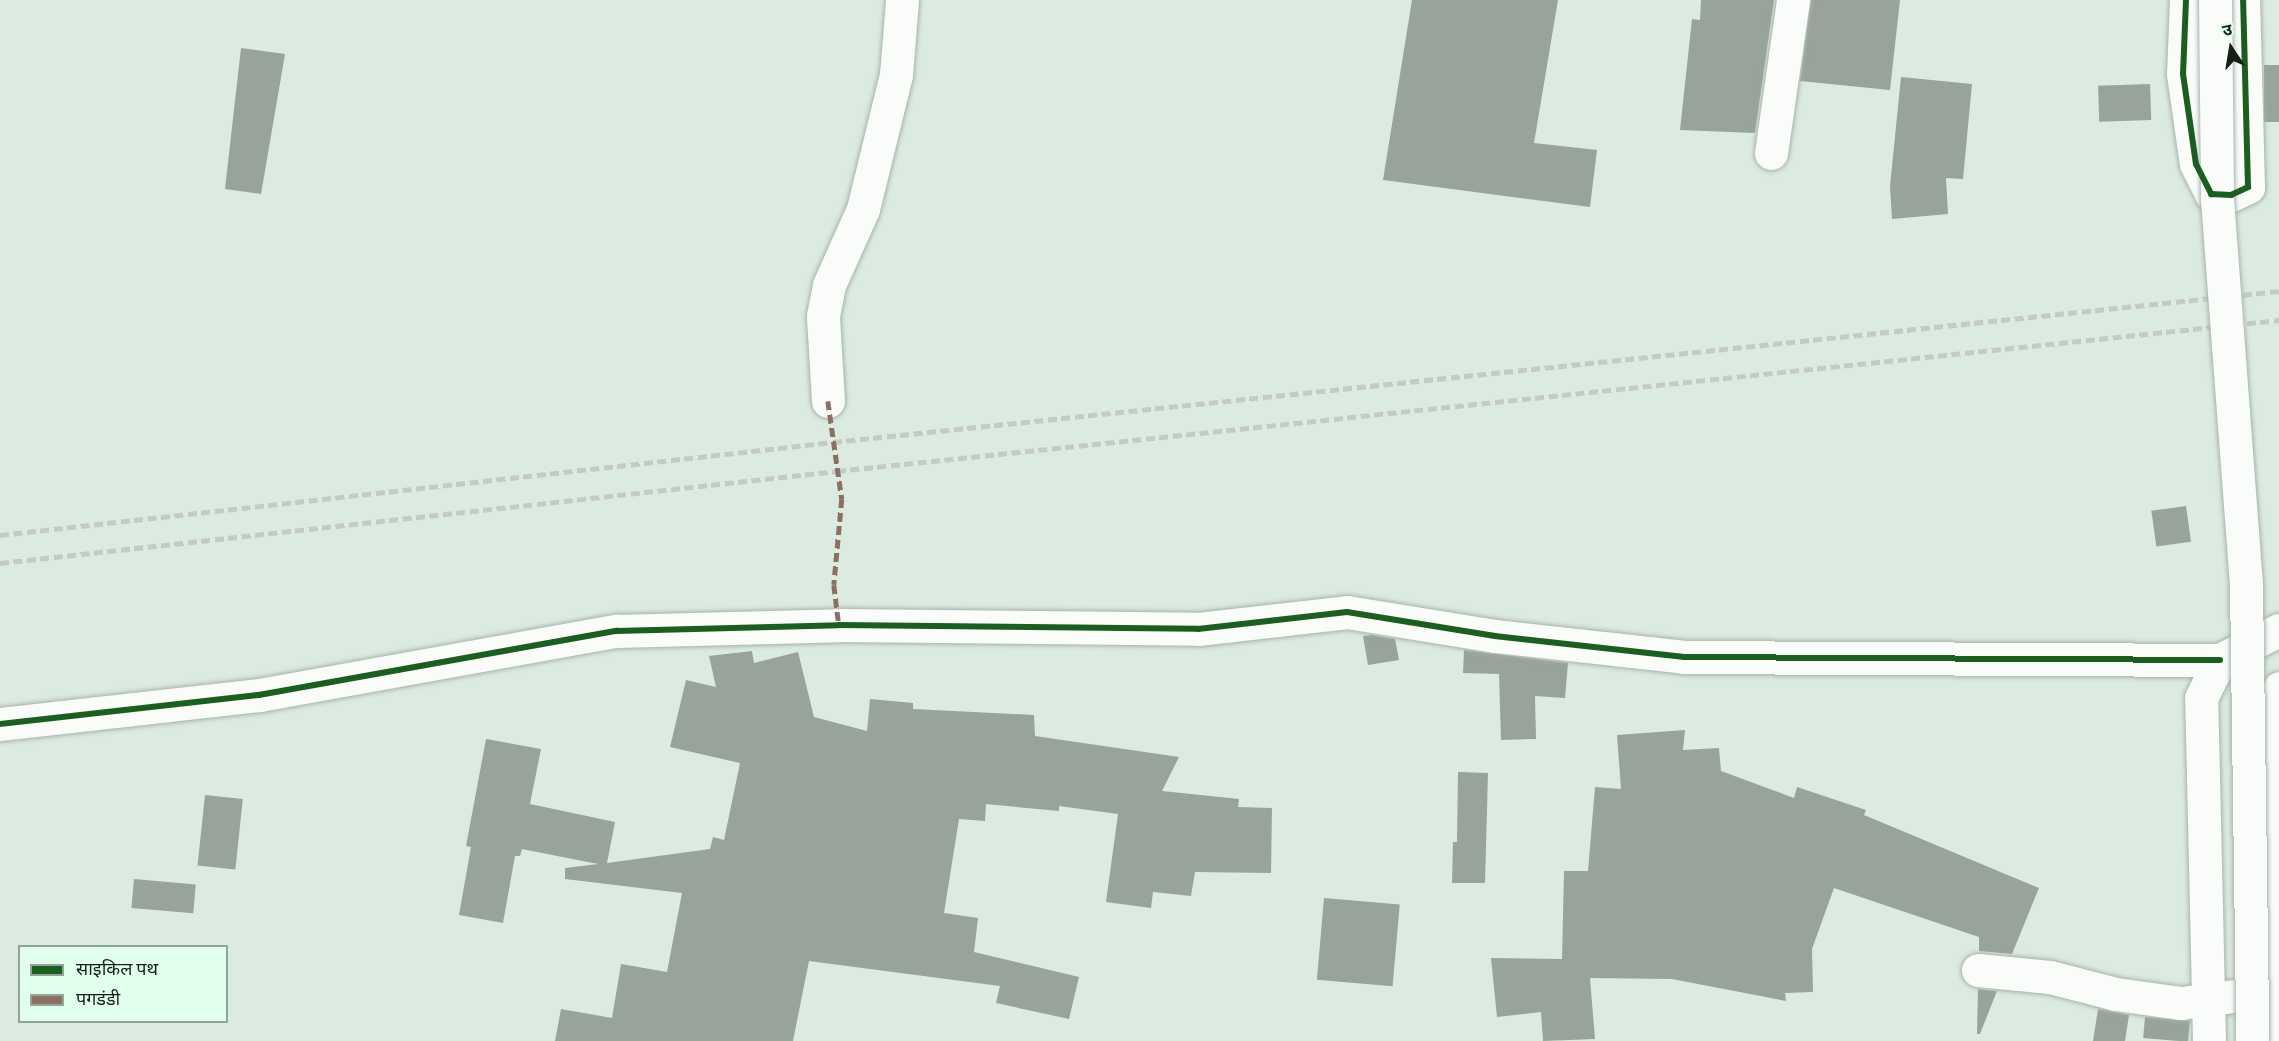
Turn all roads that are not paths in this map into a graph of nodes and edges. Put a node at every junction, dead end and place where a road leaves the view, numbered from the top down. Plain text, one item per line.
1 (902, 0) edge
2 (1793, 0) edge
3 (2186, 0) edge
4 (2215, 0) edge
5 (2243, 0) edge
6 (1771, 153) dead end
7 (828, 401) dead end
8 (2279, 630) edge
9 (2220, 660) junction
10 (2279, 688) edge
11 (0, 724) edge
12 (1978, 970) dead end
13 (2275, 990) edge
14 (2208, 997) junction
15 (2209, 1041) edge
16 (2252, 1041) edge
17 (2273, 1041) edge

1 - 7 street
2 - 6 street
3 - 5 street
4 - 16 street, bridge
8 - 9 street
9 - 11 street
9 - 14 street
10 - 13 street
12 - 14 street
13 - 14 street
13 - 17 street
14 - 15 street

